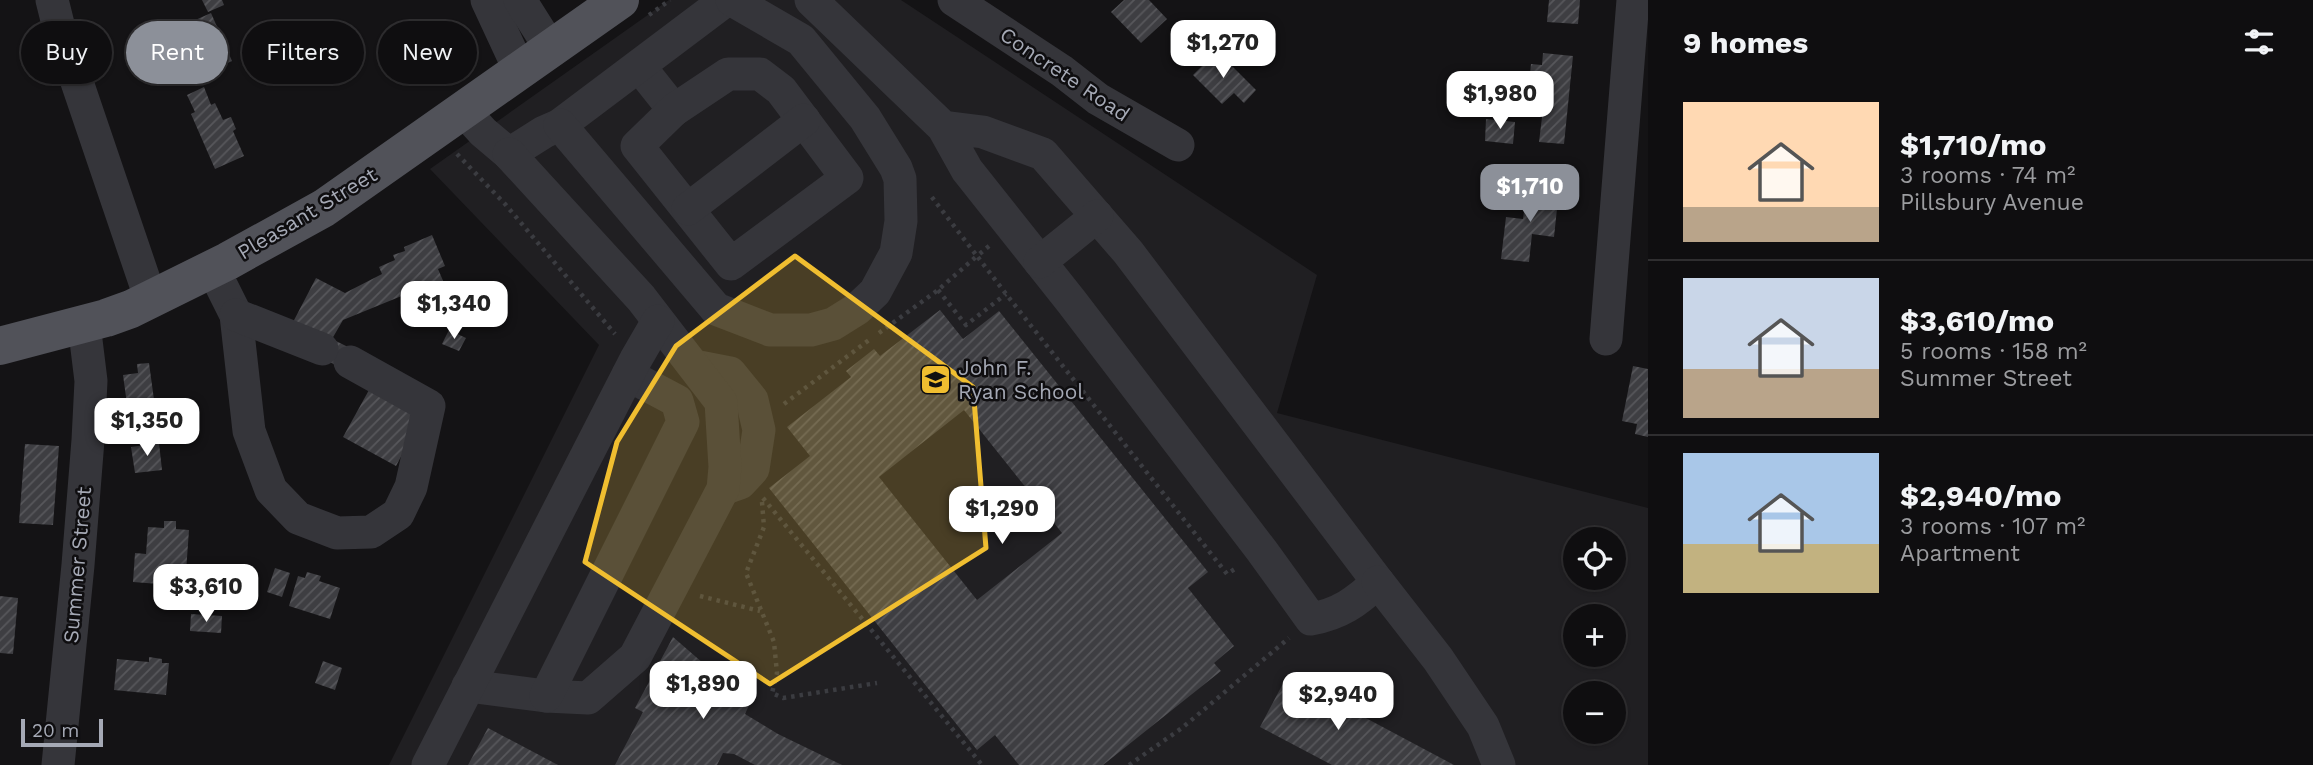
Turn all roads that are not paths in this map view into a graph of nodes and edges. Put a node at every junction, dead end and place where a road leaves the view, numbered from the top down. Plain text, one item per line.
1 (52, 0) edge
2 (487, 0) edge
3 (520, 0) edge
4 (620, 0) edge
5 (729, 0) edge
6 (811, 0) edge
7 (954, 0) edge
8 (1633, 0) edge
9 (551, 49) junction
10 (639, 66) junction
11 (520, 71) junction
12 (463, 110) junction
13 (674, 110) junction
14 (804, 120) junction
15 (561, 125) junction
16 (943, 127) junction
17 (1178, 145) dead end
18 (509, 153) junction
19 (688, 209) junction
20 (1097, 216) junction
21 (1040, 262) junction
22 (213, 269) junction
23 (150, 300) junction
24 (716, 309) junction
25 (236, 315) junction
26 (658, 321) junction
27 (84, 324) junction
28 (1606, 339) dead end
29 (0, 346) edge
30 (688, 359) junction
31 (632, 367) junction
32 (1378, 582) junction
33 (468, 687) junction
34 (547, 696) junction
35 (58, 765) edge
36 (428, 765) edge
37 (1499, 765) edge

1 - 23 street
2 - 11 street
3 - 9 street
4 - 9 main road, Pleasant Street
5 - 10 street
5 - 24 street
6 - 16 street
7 - 17 street, Concrete Road
8 - 28 street
9 - 11 main road, Pleasant Street
10 - 13 street
10 - 15 street
11 - 12 main road, Pleasant Street
12 - 18 street
12 - 22 main road, Pleasant Street
13 - 14 street
13 - 19 street
14 - 19 street
14 - 19 street
15 - 18 street
15 - 24 street
16 - 20 street
16 - 21 street
18 - 26 street
20 - 21 street
20 - 32 street
21 - 32 street
22 - 23 main road, Pleasant Street
22 - 25 street
23 - 27 main road, Pleasant Street
24 - 30 street
25 - 25 street
26 - 30 street
26 - 31 street
27 - 29 main road, Pleasant Street
27 - 35 street, Summer Street
30 - 34 street
31 - 33 street
31 - 34 street
32 - 37 street
33 - 34 street
33 - 36 street

